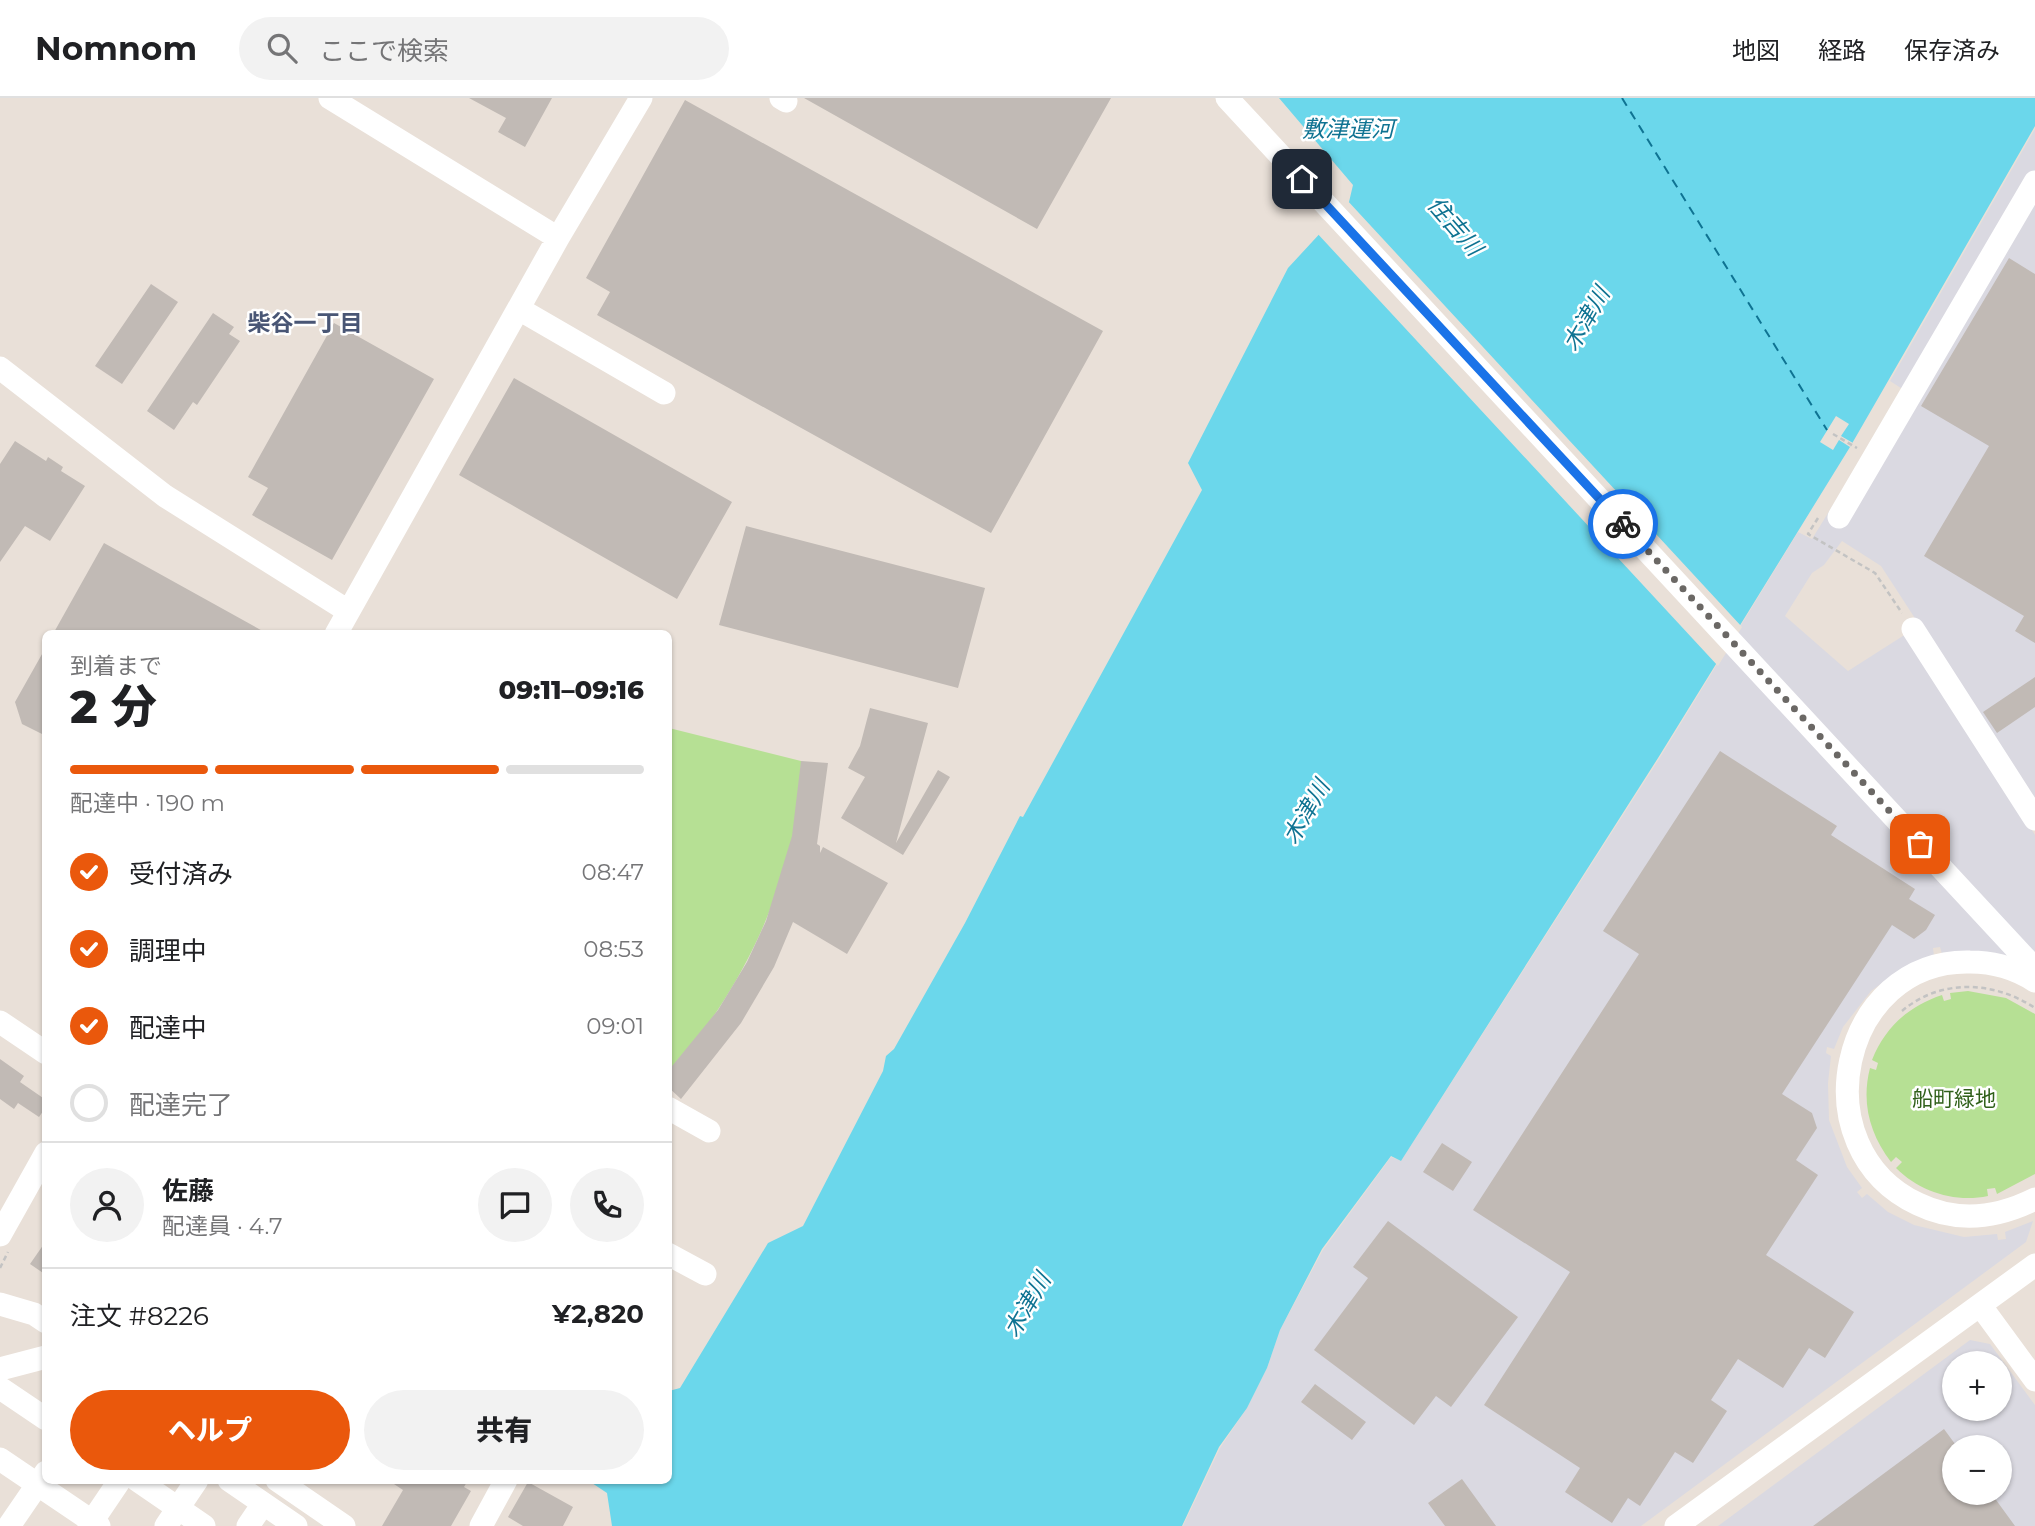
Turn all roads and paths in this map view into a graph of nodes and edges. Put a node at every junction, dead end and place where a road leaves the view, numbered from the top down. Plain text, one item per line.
1 (330, 98) edge
2 (641, 98) edge
3 (1227, 98) edge
4 (2035, 181) edge
5 (558, 238) junction
6 (519, 309) junction
7 (0, 369) edge
8 (664, 393) dead end
9 (1839, 517) dead end
10 (348, 611) junction
11 (1913, 629) dead end
12 (338, 630) edge
13 (2035, 819) edge
14 (2035, 969) edge
15 (2035, 983) edge
16 (1937, 993) dead end
17 (2035, 1008) edge
18 (0, 1022) edge
19 (42, 1050) edge
20 (672, 1110) edge
21 (709, 1131) dead end
22 (42, 1160) edge
23 (2035, 1203) edge
24 (0, 1235) edge
25 (672, 1256) edge
26 (2035, 1265) edge
27 (705, 1274) dead end
28 (0, 1304) edge
29 (1980, 1305) junction
30 (42, 1319) edge
31 (42, 1358) edge
32 (0, 1369) edge
33 (2035, 1380) edge
34 (0, 1388) edge
35 (42, 1416) edge
36 (0, 1459) edge
37 (41, 1478) edge
38 (48, 1484) edge
39 (118, 1484) edge
40 (141, 1484) edge
41 (194, 1484) edge
42 (235, 1484) edge
43 (283, 1484) edge
44 (500, 1484) edge
45 (263, 1504) junction
46 (172, 1517) edge
47 (0, 1521) edge
48 (94, 1524) edge
49 (8, 1526) edge
50 (204, 1526) edge
51 (248, 1526) edge
52 (296, 1526) edge
53 (344, 1526) edge
54 (481, 1526) edge
55 (1676, 1526) edge

1 - 5 street
2 - 5 street
3 - 14 street
4 - 9 street
5 - 6 street
6 - 8 street
6 - 10 street
7 - 10 street
10 - 12 street
11 - 13 street
15 - 23 street
15 - 23 street
16 - 17 path
18 - 19 street
20 - 21 street
22 - 24 street
25 - 27 street
26 - 29 street
28 - 30 street
29 - 33 street
29 - 55 street
31 - 32 street
34 - 35 street
36 - 37 street
37 - 49 street
38 - 48 street
39 - 48 street
40 - 46 street
41 - 46 street
42 - 45 street
43 - 53 street
44 - 54 street
45 - 51 street
45 - 52 street
46 - 50 street
47 - 49 street

